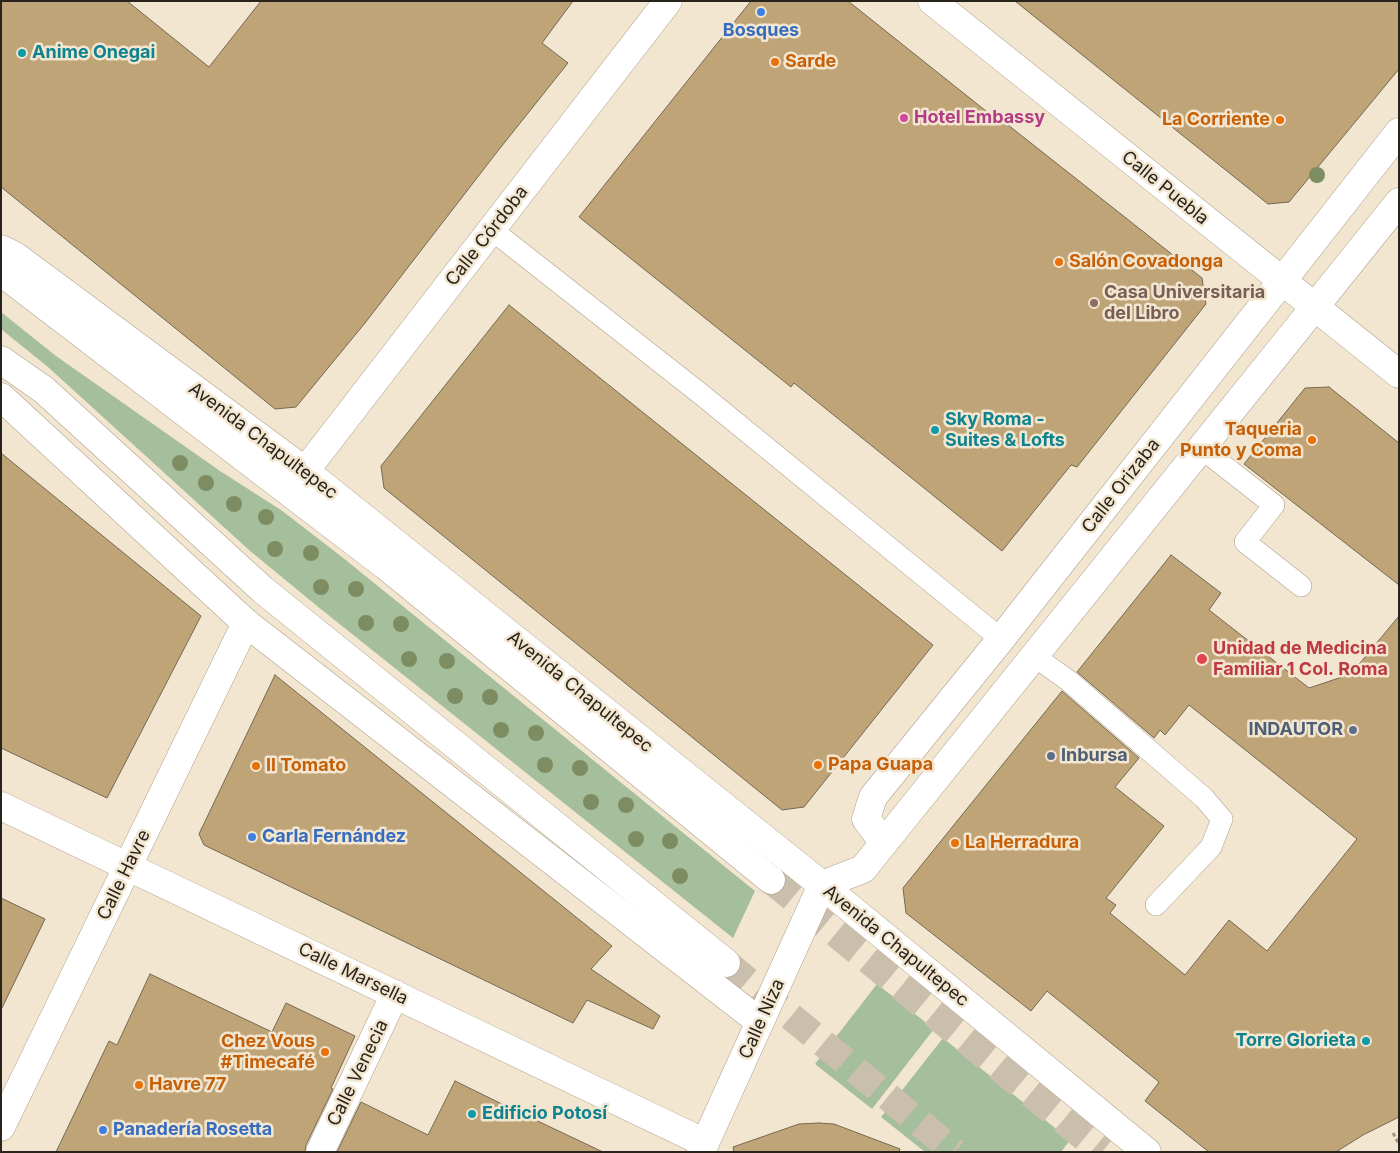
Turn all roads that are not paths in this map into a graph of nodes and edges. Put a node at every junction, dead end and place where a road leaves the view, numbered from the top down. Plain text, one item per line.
1 (668, 1) edge
2 (932, 1) edge
3 (1399, 132) edge
4 (1399, 202) edge
5 (492, 230) junction
6 (1, 249) edge
7 (1, 272) edge
8 (1282, 281) junction
9 (1314, 306) junction
10 (1, 360) edge
11 (1399, 374) edge
12 (1, 397) edge
13 (1201, 448) junction
14 (305, 471) junction
15 (1301, 586) dead end
16 (246, 623) junction
17 (1001, 639) junction
18 (1034, 656) junction
19 (1, 806) edge
20 (884, 843) junction
21 (128, 866) junction
22 (770, 880) tunnel mouth
23 (822, 885) junction
24 (1156, 905) dead end
25 (726, 962) tunnel mouth
26 (395, 994) junction
27 (760, 1022) junction
28 (1, 1127) edge
29 (703, 1147) edge
30 (320, 1152) edge
31 (1147, 1152) edge

1 - 5 street, Calle Córdoba
2 - 8 street, Calle Puebla
3 - 8 street, Calle Orizaba
4 - 9 street
5 - 14 street, Calle Córdoba
5 - 17 lane
6 - 14 street, Avenida Chapultepec
7 - 22 street, Avenida Chapultepec
8 - 9 street, Calle Puebla
8 - 17 street, Calle Orizaba
9 - 11 street, Calle Puebla
9 - 13 street
10 - 25 street
12 - 16 street
13 - 15 lane
13 - 18 street
14 - 23 street, Avenida Chapultepec
16 - 21 street, Calle Havre
16 - 27 street
17 - 20 street, Calle Orizaba
18 - 20 street
18 - 24 lane
19 - 21 street, Calle Marsella
20 - 23 street
21 - 26 street, Calle Marsella
21 - 28 street, Calle Havre
23 - 27 street, Calle Niza
23 - 31 street, Avenida Chapultepec
26 - 29 street, Calle Marsella
26 - 30 street, Calle Venecia
27 - 29 street, Calle Niza

